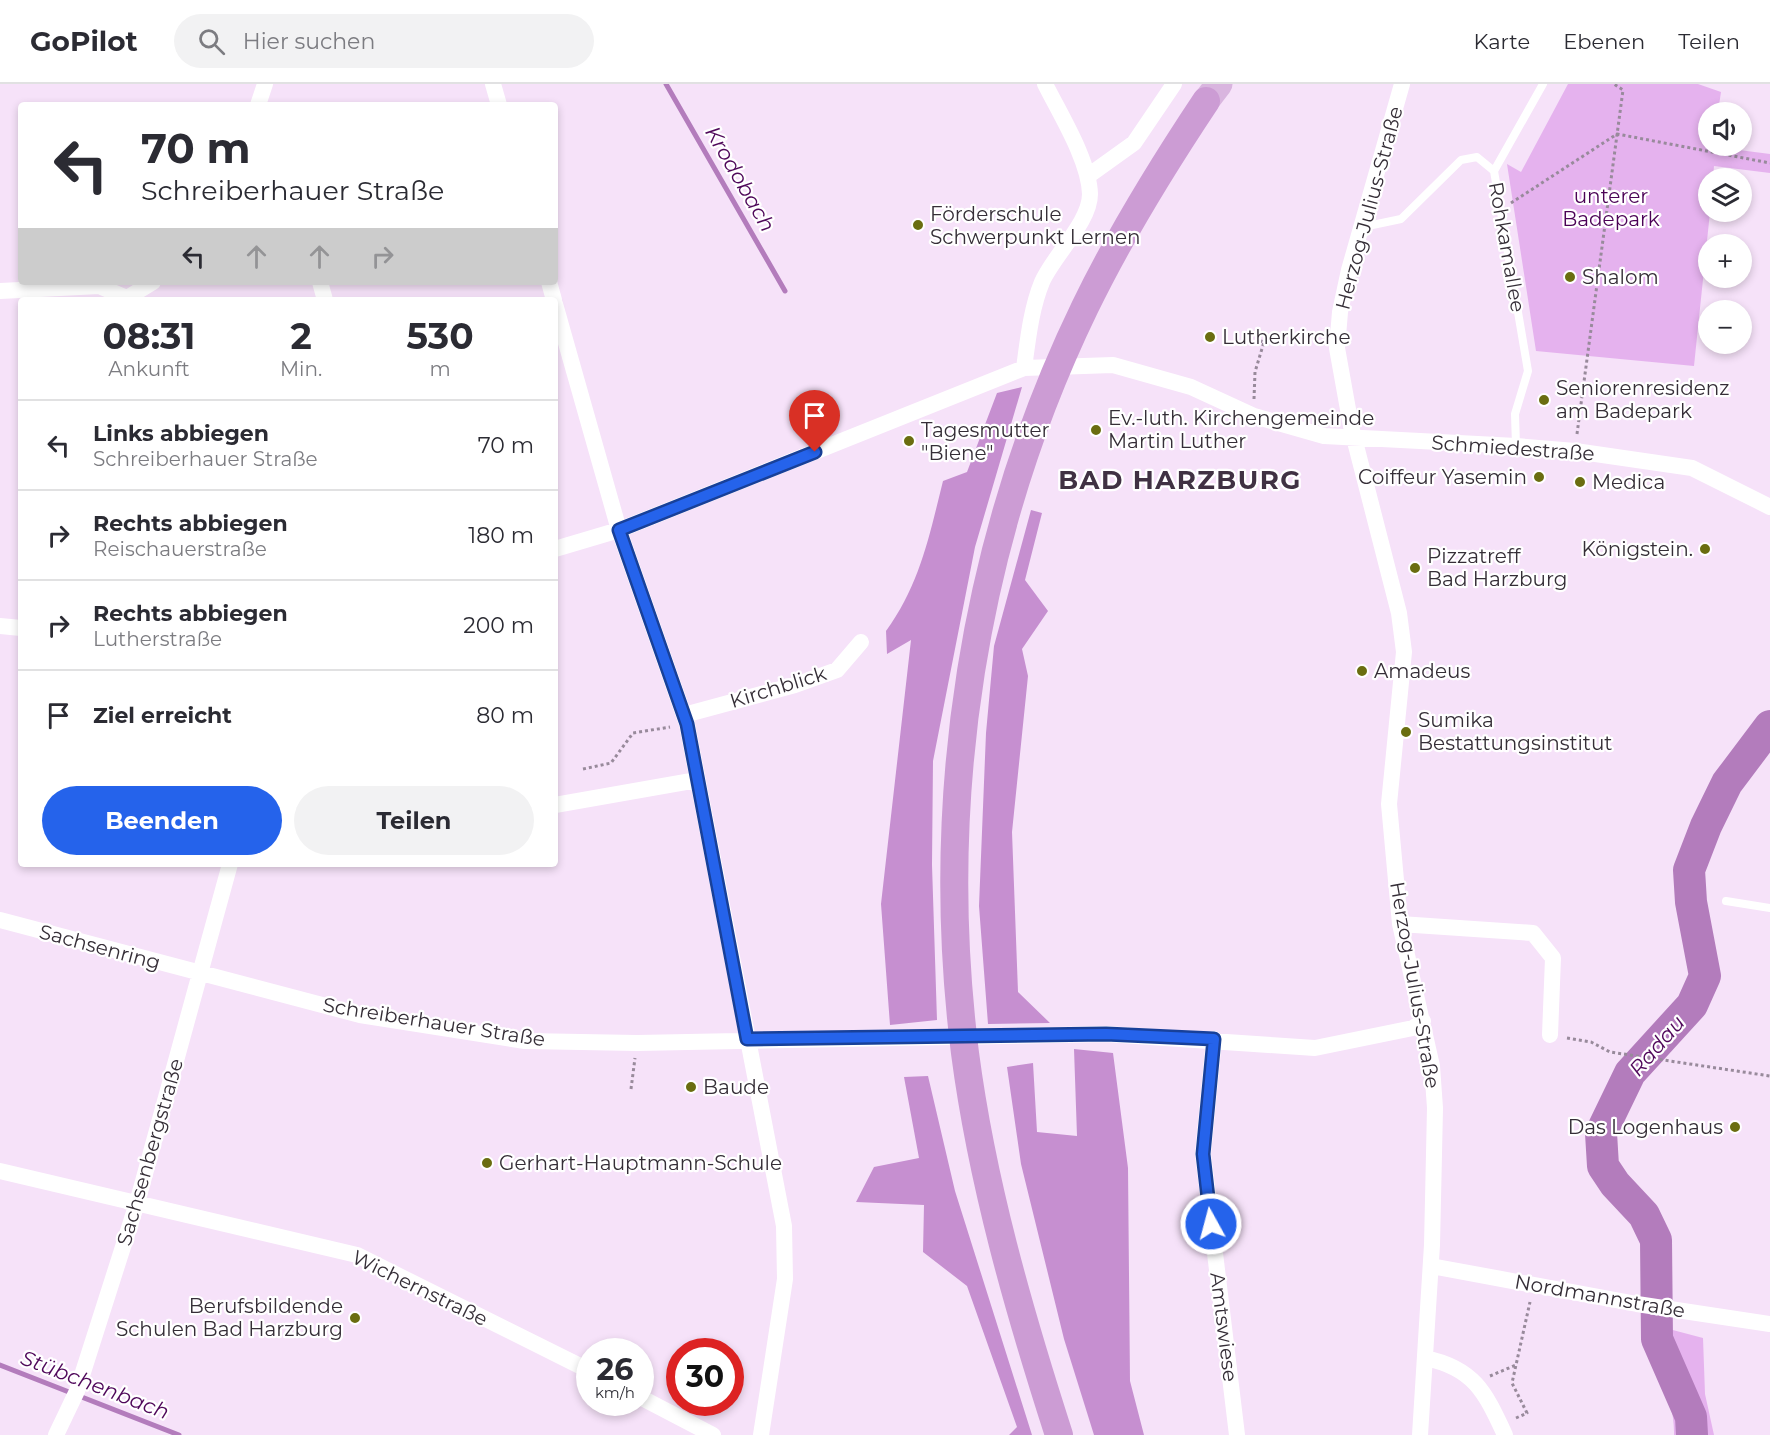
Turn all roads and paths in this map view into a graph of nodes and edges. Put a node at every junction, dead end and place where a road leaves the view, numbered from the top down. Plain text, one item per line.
1 (265, 84) edge
2 (493, 84) edge
3 (1045, 84) edge
4 (1174, 84) edge
5 (1402, 84) edge
6 (1543, 84) edge
7 (1614, 84) edge
8 (1212, 92) edge
9 (259, 102) edge
10 (498, 102) edge
11 (1617, 134) junction
12 (1770, 163) edge
13 (1494, 171) junction
14 (1088, 176) junction
15 (1502, 209) junction
16 (1362, 227) junction
17 (148, 285) edge
18 (0, 291) edge
19 (123, 297) edge
20 (130, 297) edge
21 (558, 316) edge
22 (1261, 341) dead end
23 (1028, 368) junction
24 (1254, 416) junction
25 (1354, 439) junction
26 (1516, 446) junction
27 (1575, 451) junction
28 (1770, 507) edge
29 (619, 530) junction
30 (558, 548) edge
31 (0, 626) edge
32 (18, 628) edge
33 (861, 642) dead end
34 (686, 719) junction
35 (583, 769) dead end
36 (697, 780) junction
37 (558, 804) edge
38 (229, 867) edge
39 (1726, 901) dead end
40 (1770, 908) edge
41 (0, 920) edge
42 (1400, 924) junction
43 (200, 974) junction
44 (1423, 1021) junction
45 (1550, 1035) joint
46 (747, 1039) junction
47 (1214, 1039) junction
48 (636, 1043) junction
49 (1770, 1076) edge
50 (631, 1089) dead end
51 (0, 1171) edge
52 (137, 1203) junction
53 (1431, 1266) junction
54 (1534, 1285) junction
55 (1770, 1324) edge
56 (1425, 1358) junction
57 (576, 1364) edge
58 (1516, 1365) junction
59 (1476, 1382) junction
60 (654, 1404) edge
61 (1503, 1430) edge
62 (56, 1435) edge
63 (713, 1435) edge
64 (760, 1435) edge
65 (1059, 1435) edge
66 (1237, 1435) edge
67 (1420, 1435) edge

1 - 9 street
2 - 10 street
3 - 14 street
4 - 14 street
5 - 16 street, Herzog-Julius-Straße
6 - 13 lane
7 - 11 path
8 - 65 highway
11 - 12 path
11 - 15 path
11 - 27 path
13 - 15 lane, Rohkamallee
13 - 16 lane, Rohkamallee
14 - 23 street
15 - 26 lane, Rohkamallee
16 - 25 street, Herzog-Julius-Straße
17 - 20 street
18 - 19 street
21 - 29 street
22 - 24 path
23 - 24 street, Schmiedestraße
23 - 29 street, Schmiedestraße
24 - 25 street, Schmiedestraße
25 - 26 street, Schmiedestraße
25 - 42 street, Herzog-Julius-Straße
26 - 27 street, Schmiedestraße
27 - 28 street, Schmiedestraße
29 - 30 street, Schmiedestraße
29 - 34 street
31 - 32 street
33 - 34 street, Kirchblick
34 - 35 path
34 - 36 street
36 - 37 street
36 - 46 street
38 - 43 street, Sachsenbergstraße
39 - 40 lane
41 - 43 street, Sachsenring
42 - 44 street, Herzog-Julius-Straße
42 - 45 street
43 - 48 street, Schreiberhauer Straße
43 - 52 street, Sachsenbergstraße
44 - 47 street, Schreiberhauer Straße
44 - 53 street, Herzog-Julius-Straße
45 - 49 path
46 - 47 street, Schreiberhauer Straße
46 - 48 street, Schreiberhauer Straße
46 - 64 street
47 - 66 street, Amtswiese
48 - 50 path
51 - 52 street
52 - 57 street, Wichernstraße
52 - 62 street, Sachsenbergstraße
53 - 54 street, Nordmannstraße
53 - 56 street, Herzog-Julius-Straße
54 - 55 street, Nordmannstraße
54 - 58 path
56 - 59 street
56 - 67 street, Herzog-Julius-Straße
58 - 59 path
58 - 61 path
59 - 61 street
60 - 63 street

